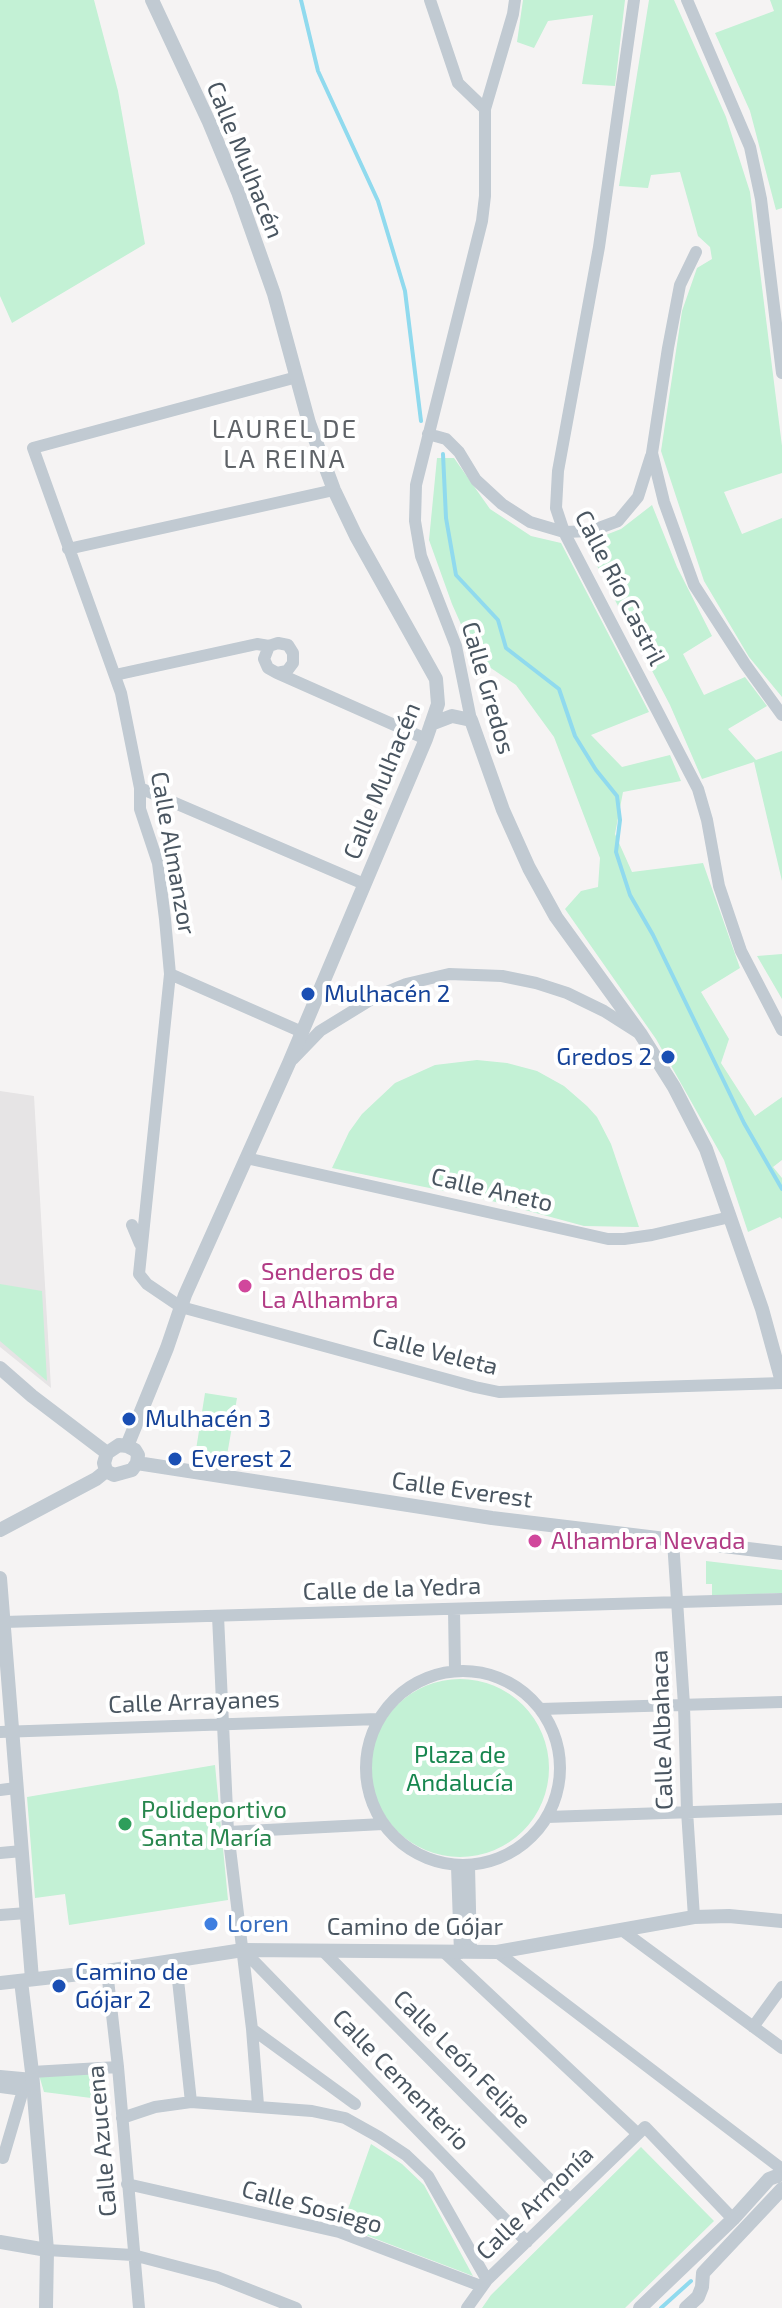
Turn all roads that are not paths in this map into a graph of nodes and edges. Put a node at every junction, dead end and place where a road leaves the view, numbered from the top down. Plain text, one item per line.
1 (152, 0) edge
2 (430, 0) edge
3 (515, 0) edge
4 (634, 0) edge
5 (687, 0) edge
6 (485, 109) junction
7 (696, 252) dead end
8 (782, 373) edge
9 (297, 377) junction
10 (428, 434) junction
11 (652, 453) junction
12 (334, 490) junction
13 (638, 497) junction
14 (664, 502) junction
15 (564, 532) junction
16 (68, 549) junction
17 (269, 646) junction
18 (277, 673) junction
19 (115, 675) junction
20 (782, 715) edge
21 (471, 720) junction
22 (431, 724) junction
23 (426, 739) junction
24 (140, 788) junction
25 (364, 884) junction
26 (170, 974) junction
27 (782, 1030) edge
28 (302, 1032) junction
29 (640, 1033) junction
30 (289, 1063) junction
31 (246, 1158) junction
32 (730, 1217) junction
33 (132, 1225) dead end
34 (141, 1247) junction
35 (181, 1307) junction
36 (0, 1368) edge
37 (782, 1382) edge
38 (127, 1446) junction
39 (107, 1453) junction
40 (137, 1463) junction
41 (106, 1471) junction
42 (0, 1530) edge
43 (673, 1541) junction
44 (782, 1553) edge
45 (0, 1578) edge
46 (782, 1599) edge
47 (678, 1602) junction
48 (454, 1609) junction
49 (218, 1616) junction
50 (4, 1622) junction
51 (455, 1671) junction
52 (4, 1675) edge
53 (782, 1702) edge
54 (684, 1705) junction
55 (540, 1709) junction
56 (378, 1719) junction
57 (222, 1723) junction
58 (6, 1732) edge
59 (16, 1788) junction
60 (0, 1790) edge
61 (782, 1809) edge
62 (687, 1811) junction
63 (547, 1817) junction
64 (383, 1824) junction
65 (228, 1832) junction
66 (22, 1851) junction
67 (0, 1853) edge
68 (463, 1866) junction
69 (27, 1913) junction
70 (0, 1915) edge
71 (694, 1917) junction
72 (782, 1921) edge
73 (623, 1931) junction
74 (243, 1950) junction
75 (322, 1950) junction
76 (497, 1952) junction
77 (459, 1953) junction
78 (176, 1961) junction
79 (107, 1971) junction
80 (26, 1980) junction
81 (0, 1983) edge
82 (782, 1987) edge
83 (753, 2027) junction
84 (252, 2029) junction
85 (782, 2048) edge
86 (118, 2067) junction
87 (0, 2076) edge
88 (28, 2080) junction
89 (0, 2087) edge
90 (191, 2102) junction
91 (355, 2104) dead end
92 (258, 2105) junction
93 (122, 2118) junction
94 (638, 2134) junction
95 (0, 2157) edge
96 (782, 2172) edge
97 (127, 2184) junction
98 (782, 2189) edge
99 (570, 2200) junction
100 (738, 2224) junction
101 (0, 2242) edge
102 (527, 2242) junction
103 (47, 2250) junction
104 (133, 2255) junction
105 (688, 2261) junction
106 (703, 2273) junction
107 (484, 2283) junction
108 (46, 2308) edge
109 (139, 2308) edge
110 (296, 2308) edge
111 (467, 2308) edge
112 (640, 2308) edge
113 (686, 2308) edge

1 - 9 street, Calle Mulhacén
2 - 6 street
3 - 6 street, Calle Gredos
4 - 15 street, Calle Río Castril
5 - 8 street
6 - 10 street, Calle Gredos
7 - 11 street
9 - 12 street, Calle Mulhacén
9 - 16 street, Calle Almanzor
10 - 15 street
10 - 21 street, Calle Gredos
11 - 13 street
11 - 14 street
12 - 16 street
12 - 22 street, Calle Mulhacén
13 - 14 street
13 - 15 street
14 - 20 street
15 - 27 street, Calle Río Castril
16 - 19 street, Calle Almanzor
17 - 18 street
17 - 18 street
17 - 19 street
18 - 23 street
19 - 24 street, Calle Almanzor
21 - 22 street
21 - 29 street, Calle Gredos
22 - 23 street, Calle Mulhacén
23 - 25 street, Calle Mulhacén
24 - 25 street
24 - 26 street, Calle Almanzor
25 - 28 street, Calle Mulhacén
26 - 28 street
26 - 34 street, Calle Almanzor
28 - 30 street, Calle Mulhacén
29 - 30 street
29 - 32 street, Calle Gredos
30 - 31 street, Calle Mulhacén
31 - 32 street, Calle Aneto
31 - 35 street, Calle Mulhacén
32 - 37 street, Calle Gredos
33 - 34 street
34 - 35 street, Calle Almanzor
35 - 37 street, Calle Veleta
35 - 38 street, Calle Mulhacén
36 - 39 street
38 - 39 street
38 - 40 street
39 - 41 street
40 - 41 street
40 - 43 street, Calle Everest
41 - 42 street
43 - 44 street, Calle Everest
43 - 47 street, Calle Albahaca
45 - 50 street
46 - 47 street, Calle de la Yedra
47 - 48 street, Calle de la Yedra
47 - 54 street, Calle Albahaca
48 - 49 street, Calle de la Yedra
48 - 51 street
49 - 50 street, Calle de la Yedra
49 - 57 street
50 - 52 street
51 - 55 street
51 - 56 street
52 - 58 street
53 - 54 street
54 - 55 street
54 - 62 street, Calle Albahaca
55 - 63 street
56 - 57 street, Calle Arrayanes
56 - 64 street
57 - 58 street, Calle Arrayanes
57 - 65 street
58 - 59 street
59 - 60 street
59 - 66 street
61 - 62 street
62 - 63 street
62 - 71 street, Calle Albahaca
63 - 68 street
64 - 65 street
64 - 68 street
65 - 74 street
66 - 67 street
66 - 69 street
68 - 77 street
69 - 70 street
69 - 80 street
71 - 72 street, Camino de Gójar
71 - 73 street, Camino de Gójar
73 - 76 street, Camino de Gójar
73 - 83 street
74 - 75 street, Camino de Gójar
74 - 78 street, Camino de Gójar
74 - 84 street
74 - 102 street, Calle Cementerio
75 - 77 street, Camino de Gójar
75 - 99 street, Calle León Felipe
76 - 77 street, Camino de Gójar
76 - 96 street
77 - 94 street
78 - 79 street, Camino de Gójar
78 - 90 street
79 - 80 street, Camino de Gójar
79 - 86 street, Calle Azucena
80 - 81 street, Camino de Gójar
80 - 88 street
82 - 83 street
83 - 85 street
84 - 91 street
84 - 92 street
86 - 88 street
86 - 93 street, Calle Azucena
87 - 88 street
88 - 89 street
88 - 95 street
88 - 103 street
90 - 92 street
90 - 93 street
92 - 107 street
93 - 97 street, Calle Azucena
94 - 99 street, Calle Armonía
94 - 100 street
96 - 100 street
97 - 104 street, Calle Azucena
97 - 107 street, Calle Sosiego
98 - 100 street
99 - 102 street, Calle Armonía
100 - 105 street
100 - 106 street
101 - 103 street
102 - 107 street, Calle Armonía
103 - 104 street
103 - 108 street
104 - 109 street, Calle Azucena
104 - 110 street
105 - 106 street
105 - 112 street
106 - 113 street
107 - 111 street, Calle Armonía

